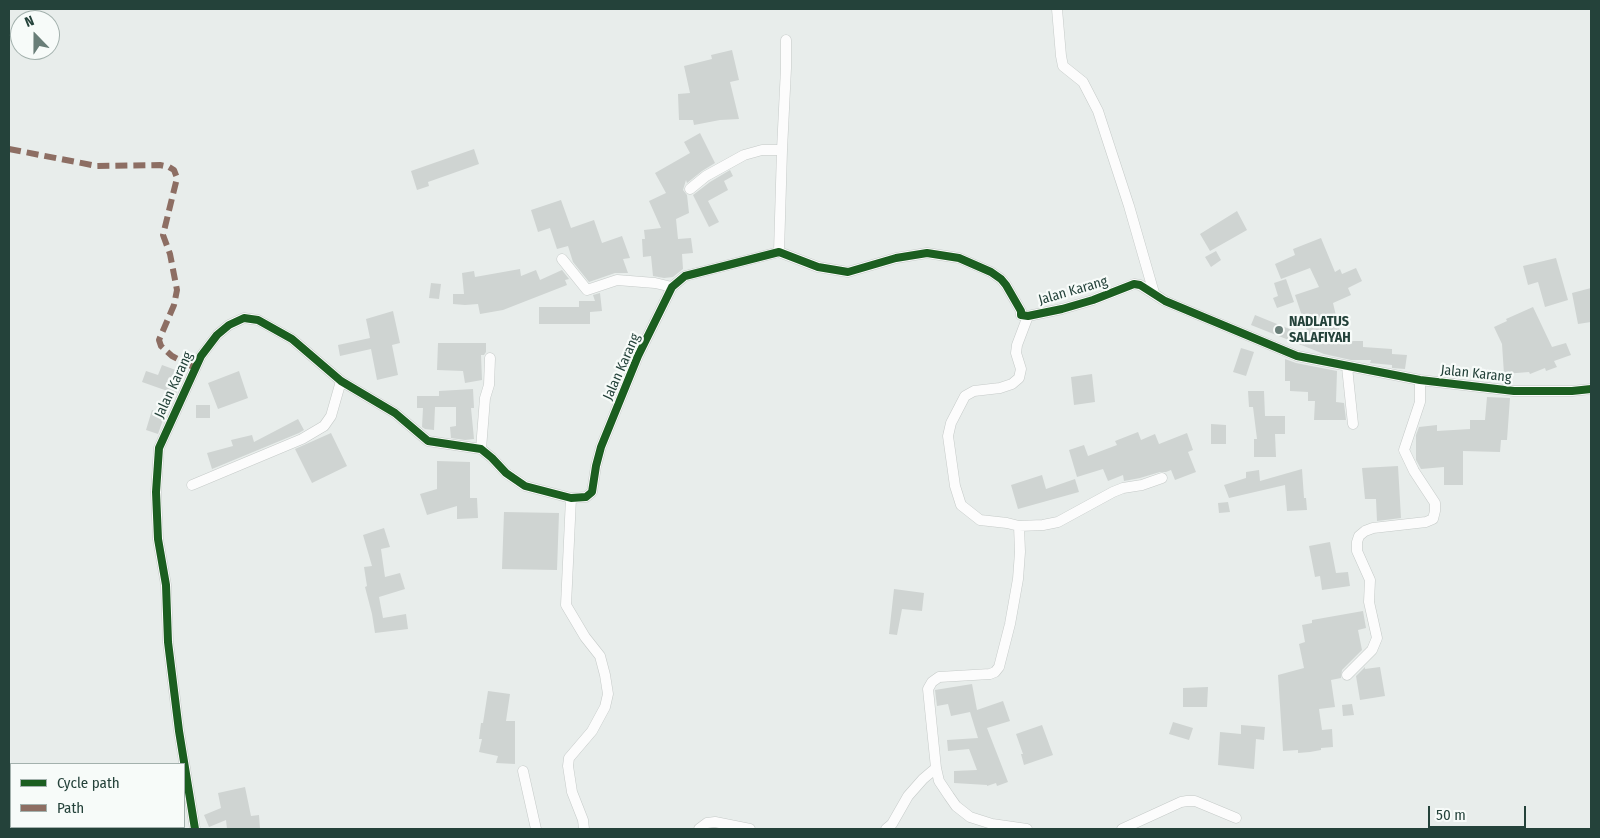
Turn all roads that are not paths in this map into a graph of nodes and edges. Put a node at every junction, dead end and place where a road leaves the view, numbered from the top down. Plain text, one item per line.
1 (1057, 9) edge
2 (786, 40) dead end
3 (782, 150) junction
4 (690, 189) dead end
5 (779, 252) junction
6 (562, 259) dead end
7 (672, 287) junction
8 (1154, 293) junction
9 (1028, 316) junction
10 (490, 358) dead end
11 (1347, 367) junction
12 (1420, 380) junction
13 (341, 381) junction
14 (1591, 389) edge
15 (1353, 424) dead end
16 (481, 449) junction
17 (1162, 478) dead end
18 (192, 485) dead end
19 (572, 498) junction
20 (1019, 526) junction
21 (1347, 675) dead end
22 (184, 763) edge
23 (936, 768) junction
24 (185, 771) edge
25 (523, 771) dead end
26 (1236, 818) dead end
27 (195, 829) edge
28 (536, 829) edge
29 (584, 829) edge
30 (699, 829) edge
31 (750, 829) edge
32 (886, 829) edge
33 (1027, 829) edge
34 (1122, 829) edge

1 - 8 street
2 - 3 street
3 - 4 street
3 - 5 street
5 - 7 street
5 - 9 street, Jalan Karang
6 - 7 street
7 - 19 street, Jalan Karang
8 - 9 street, Jalan Karang
8 - 11 street, Jalan Karang
9 - 20 street
10 - 16 street
11 - 12 street, Jalan Karang
11 - 15 street
12 - 14 street, Jalan Karang
12 - 21 street
13 - 16 street, Jalan Karang
13 - 18 street
13 - 22 street, Jalan Karang
16 - 19 street
17 - 20 street
19 - 29 street
20 - 23 street
23 - 32 street
23 - 33 street
24 - 27 street, Jalan Karang
25 - 28 street
26 - 34 street
30 - 31 street

